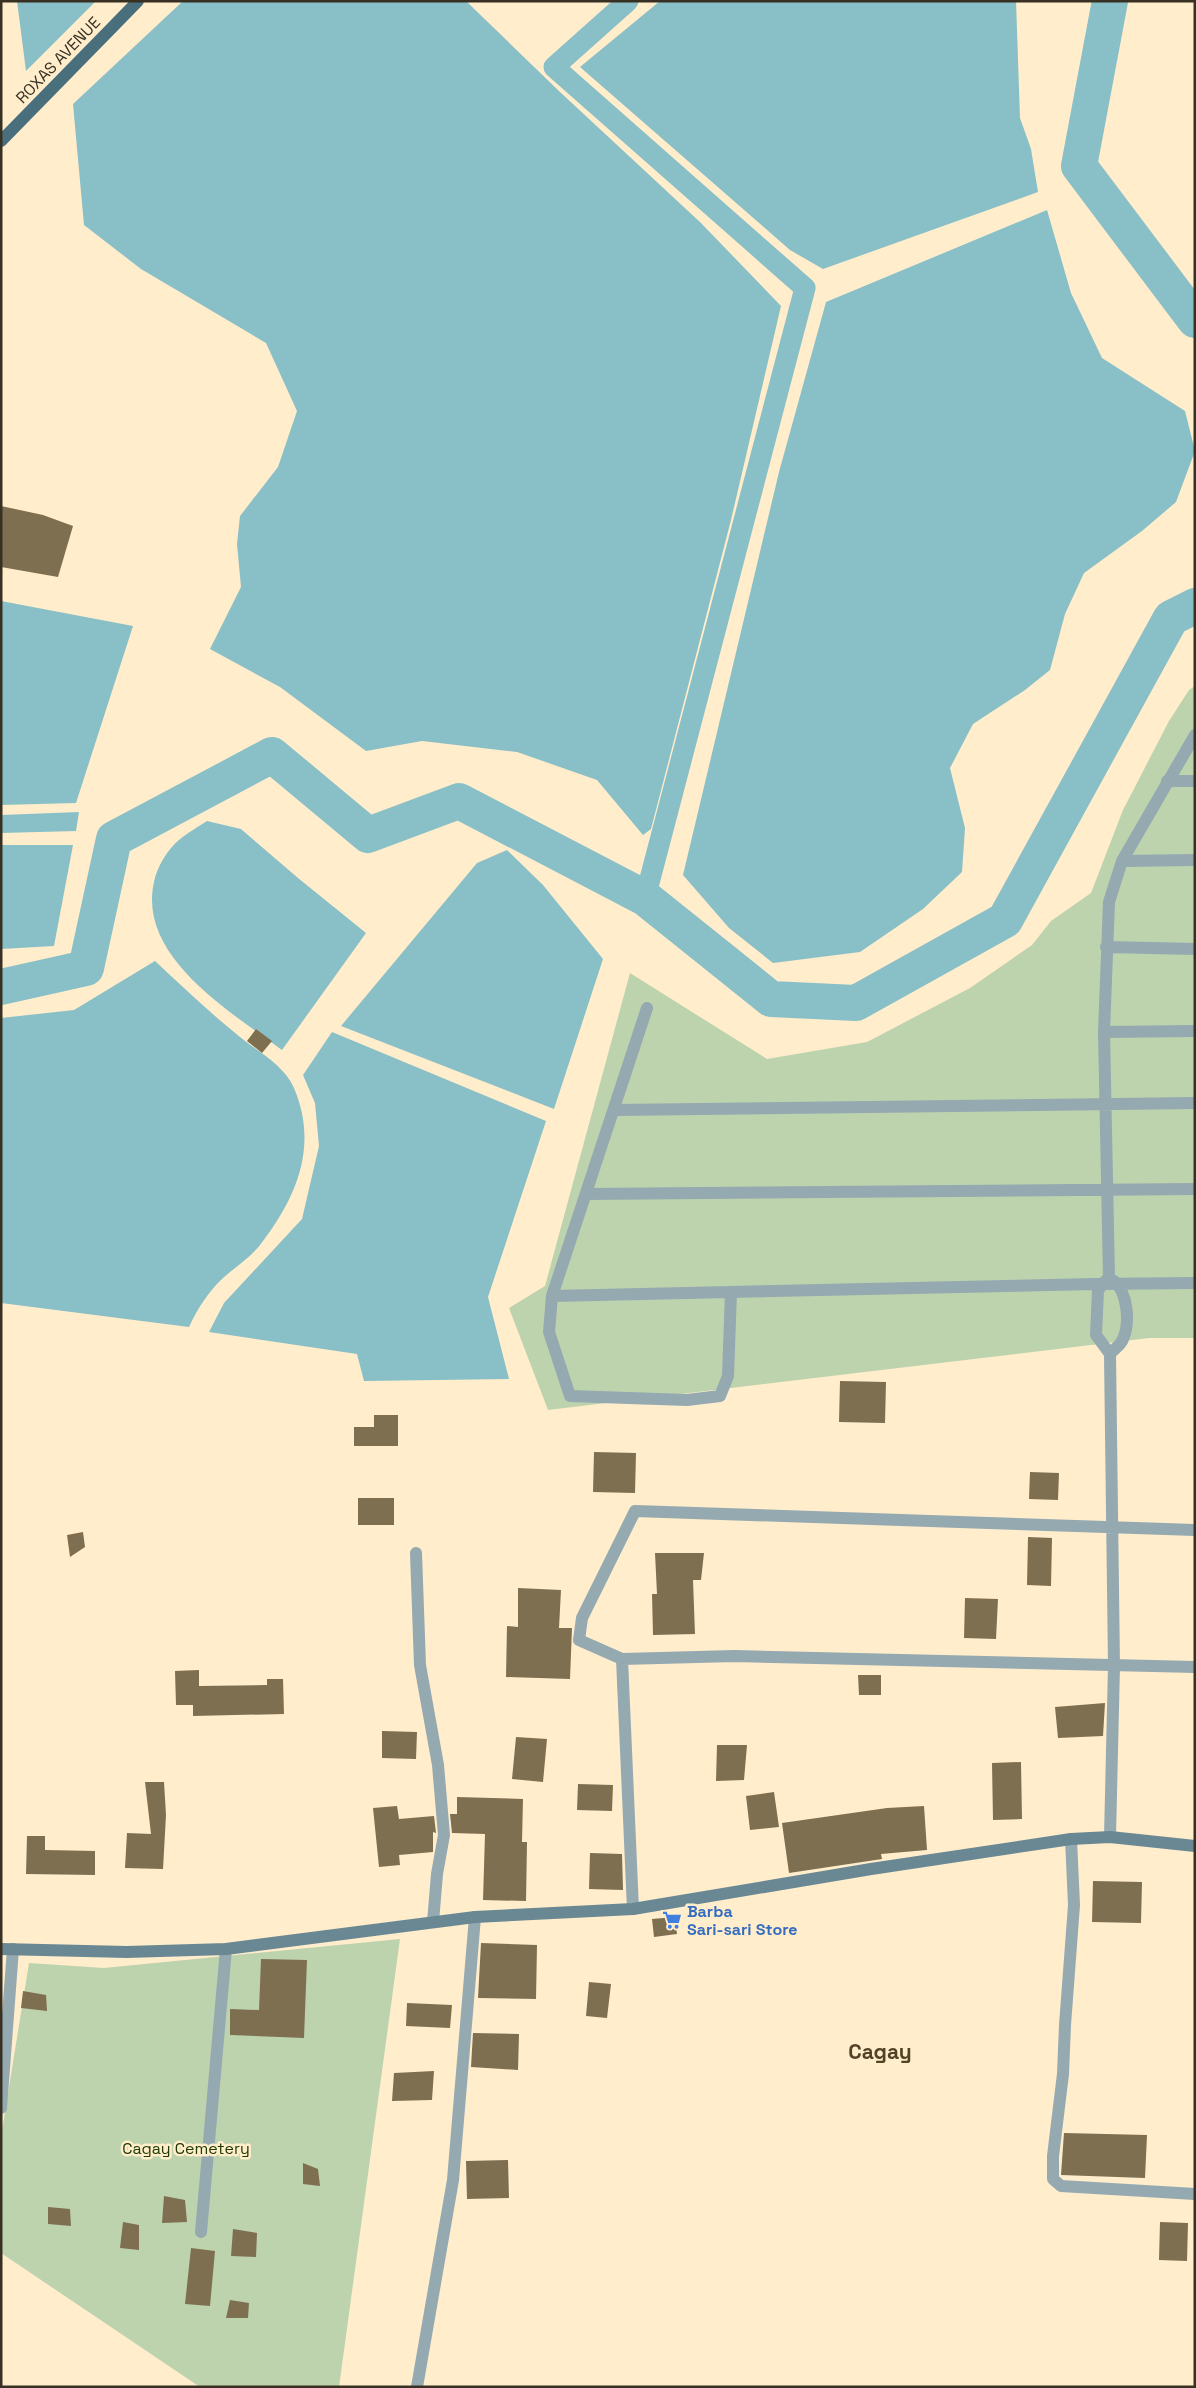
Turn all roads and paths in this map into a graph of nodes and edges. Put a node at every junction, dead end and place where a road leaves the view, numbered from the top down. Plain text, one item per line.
1 (138, 1) edge
2 (1, 142) edge
3 (1195, 735) edge
4 (1195, 781) edge
5 (1168, 782) junction
6 (1195, 860) edge
7 (1122, 861) junction
8 (1106, 947) junction
9 (1195, 949) edge
10 (648, 1008) dead end
11 (1195, 1031) edge
12 (1104, 1032) junction
13 (1195, 1103) edge
14 (1107, 1104) junction
15 (614, 1110) junction
16 (1195, 1189) edge
17 (1109, 1190) junction
18 (586, 1194) junction
19 (1110, 1281) junction
20 (1195, 1284) edge
21 (731, 1292) junction
22 (552, 1296) junction
23 (1110, 1354) junction
24 (1113, 1526) junction
25 (1195, 1530) edge
26 (416, 1552) dead end
27 (622, 1659) junction
28 (1114, 1666) junction
29 (1195, 1667) edge
30 (1110, 1836) junction
31 (1071, 1839) junction
32 (1195, 1846) edge
33 (633, 1909) junction
34 (475, 1917) junction
35 (433, 1922) junction
36 (7, 1949) edge
37 (226, 1949) junction
38 (1, 2108) edge
39 (1195, 2194) edge
40 (201, 2232) dead end
41 (417, 2387) edge

1 - 2 main road, ROXAS AVENUE
3 - 5 street
4 - 5 street
5 - 7 street
6 - 7 street
7 - 8 street
8 - 9 street
8 - 12 street
10 - 15 street
11 - 12 street
12 - 14 street
13 - 14 street
14 - 15 street
14 - 17 street
15 - 18 street
16 - 17 street
17 - 18 street
17 - 19 street
18 - 22 street
19 - 20 street
19 - 21 street
19 - 23 street
19 - 23 street
21 - 22 street
21 - 22 street
23 - 24 street
24 - 25 street
24 - 27 street
24 - 28 street
26 - 35 street
27 - 28 street
27 - 33 street
28 - 29 street
28 - 30 street
30 - 31 street
30 - 32 street
31 - 33 street
31 - 39 street
33 - 34 street
34 - 35 street
34 - 41 street
35 - 37 street
36 - 37 street
36 - 38 street
37 - 40 street

